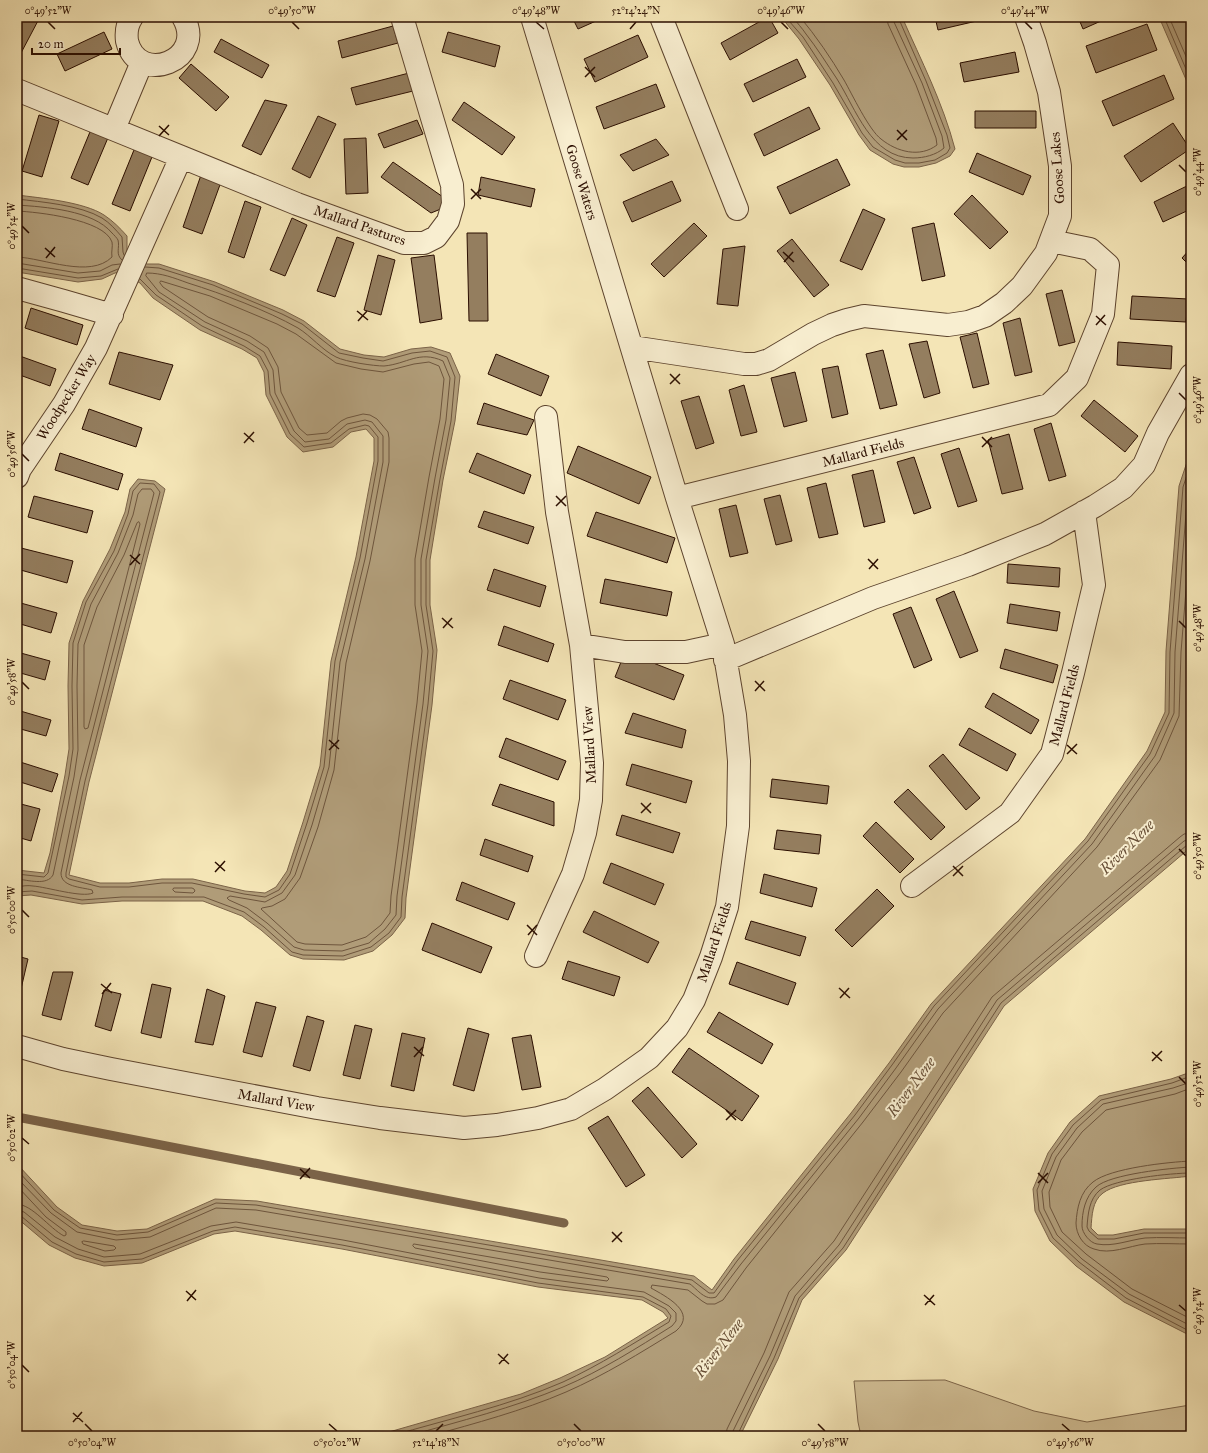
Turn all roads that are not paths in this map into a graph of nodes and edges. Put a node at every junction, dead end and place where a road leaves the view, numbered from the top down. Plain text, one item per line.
1 (132, 17) edge
2 (183, 17) edge
3 (402, 17) edge
4 (532, 17) edge
5 (661, 17) edge
6 (1026, 17) edge
7 (142, 62) junction
8 (17, 90) edge
9 (114, 129) junction
10 (182, 157) junction
11 (737, 209) dead end
12 (1051, 241) junction
13 (17, 288) edge
14 (112, 315) junction
15 (632, 347) junction
16 (1191, 375) edge
17 (546, 418) dead end
18 (17, 476) edge
19 (675, 493) junction
20 (1084, 512) junction
21 (581, 645) junction
22 (724, 652) junction
23 (912, 886) dead end
24 (536, 956) dead end
25 (17, 1046) edge
26 (538, 1118) joint

1 - 7 street
2 - 7 street
3 - 10 street, Mallard Pastures
4 - 15 street, Goose Waters
5 - 11 street
6 - 12 street, Goose Lakes
7 - 9 street
8 - 9 street, Mallard Pastures
9 - 10 street, Mallard Pastures
10 - 14 street, Woodpecker Way
12 - 15 street, Goose Lakes
12 - 19 street, Mallard Fields
13 - 14 street
14 - 18 street, Woodpecker Way
15 - 19 street, Goose Waters
16 - 20 street
17 - 21 street, Mallard View
19 - 22 street, Mallard Fields
20 - 22 street
20 - 23 street, Mallard Fields
21 - 22 street
21 - 24 street, Mallard View
22 - 26 street, Mallard Fields
25 - 26 street, Mallard View

